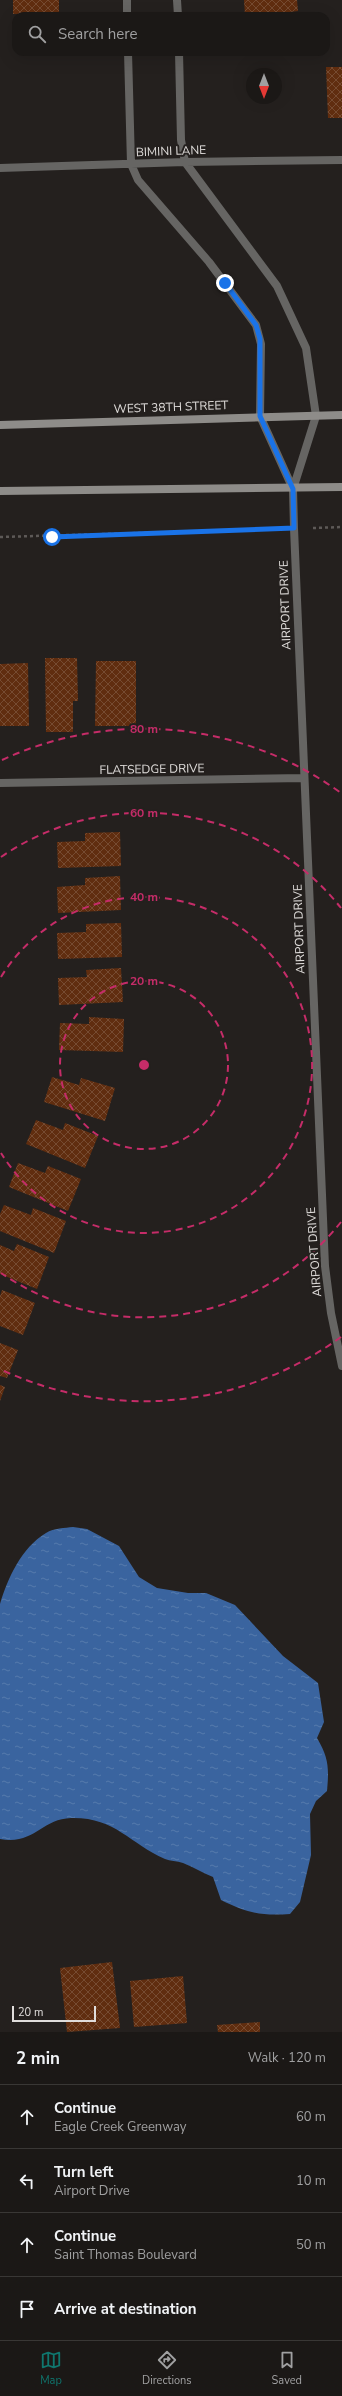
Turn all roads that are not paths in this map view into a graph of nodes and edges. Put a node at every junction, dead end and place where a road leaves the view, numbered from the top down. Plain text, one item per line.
1 (127, 0) edge
2 (177, 0) edge
3 (127, 12) edge
4 (178, 12) edge
5 (128, 56) edge
6 (179, 56) edge
7 (342, 160) edge
8 (185, 162) junction
9 (131, 164) junction
10 (0, 168) edge
11 (342, 415) edge
12 (260, 416) junction
13 (316, 416) junction
14 (0, 425) edge
15 (342, 487) edge
16 (293, 489) junction
17 (0, 491) edge
18 (304, 778) junction
19 (0, 783) edge
20 (342, 1366) edge

1 - 3 street
2 - 4 street
5 - 9 street
6 - 8 street
7 - 8 street, BIMINI LANE
8 - 9 street, BIMINI LANE
8 - 13 street
9 - 10 street, BIMINI LANE
9 - 12 street
11 - 13 main road, WEST 38TH STREET
12 - 13 main road, WEST 38TH STREET
12 - 14 main road, WEST 38TH STREET
12 - 16 street
13 - 16 street
15 - 16 main road
16 - 17 main road
16 - 18 street, AIRPORT DRIVE
18 - 19 street, FLATSEDGE DRIVE
18 - 20 street, AIRPORT DRIVE

